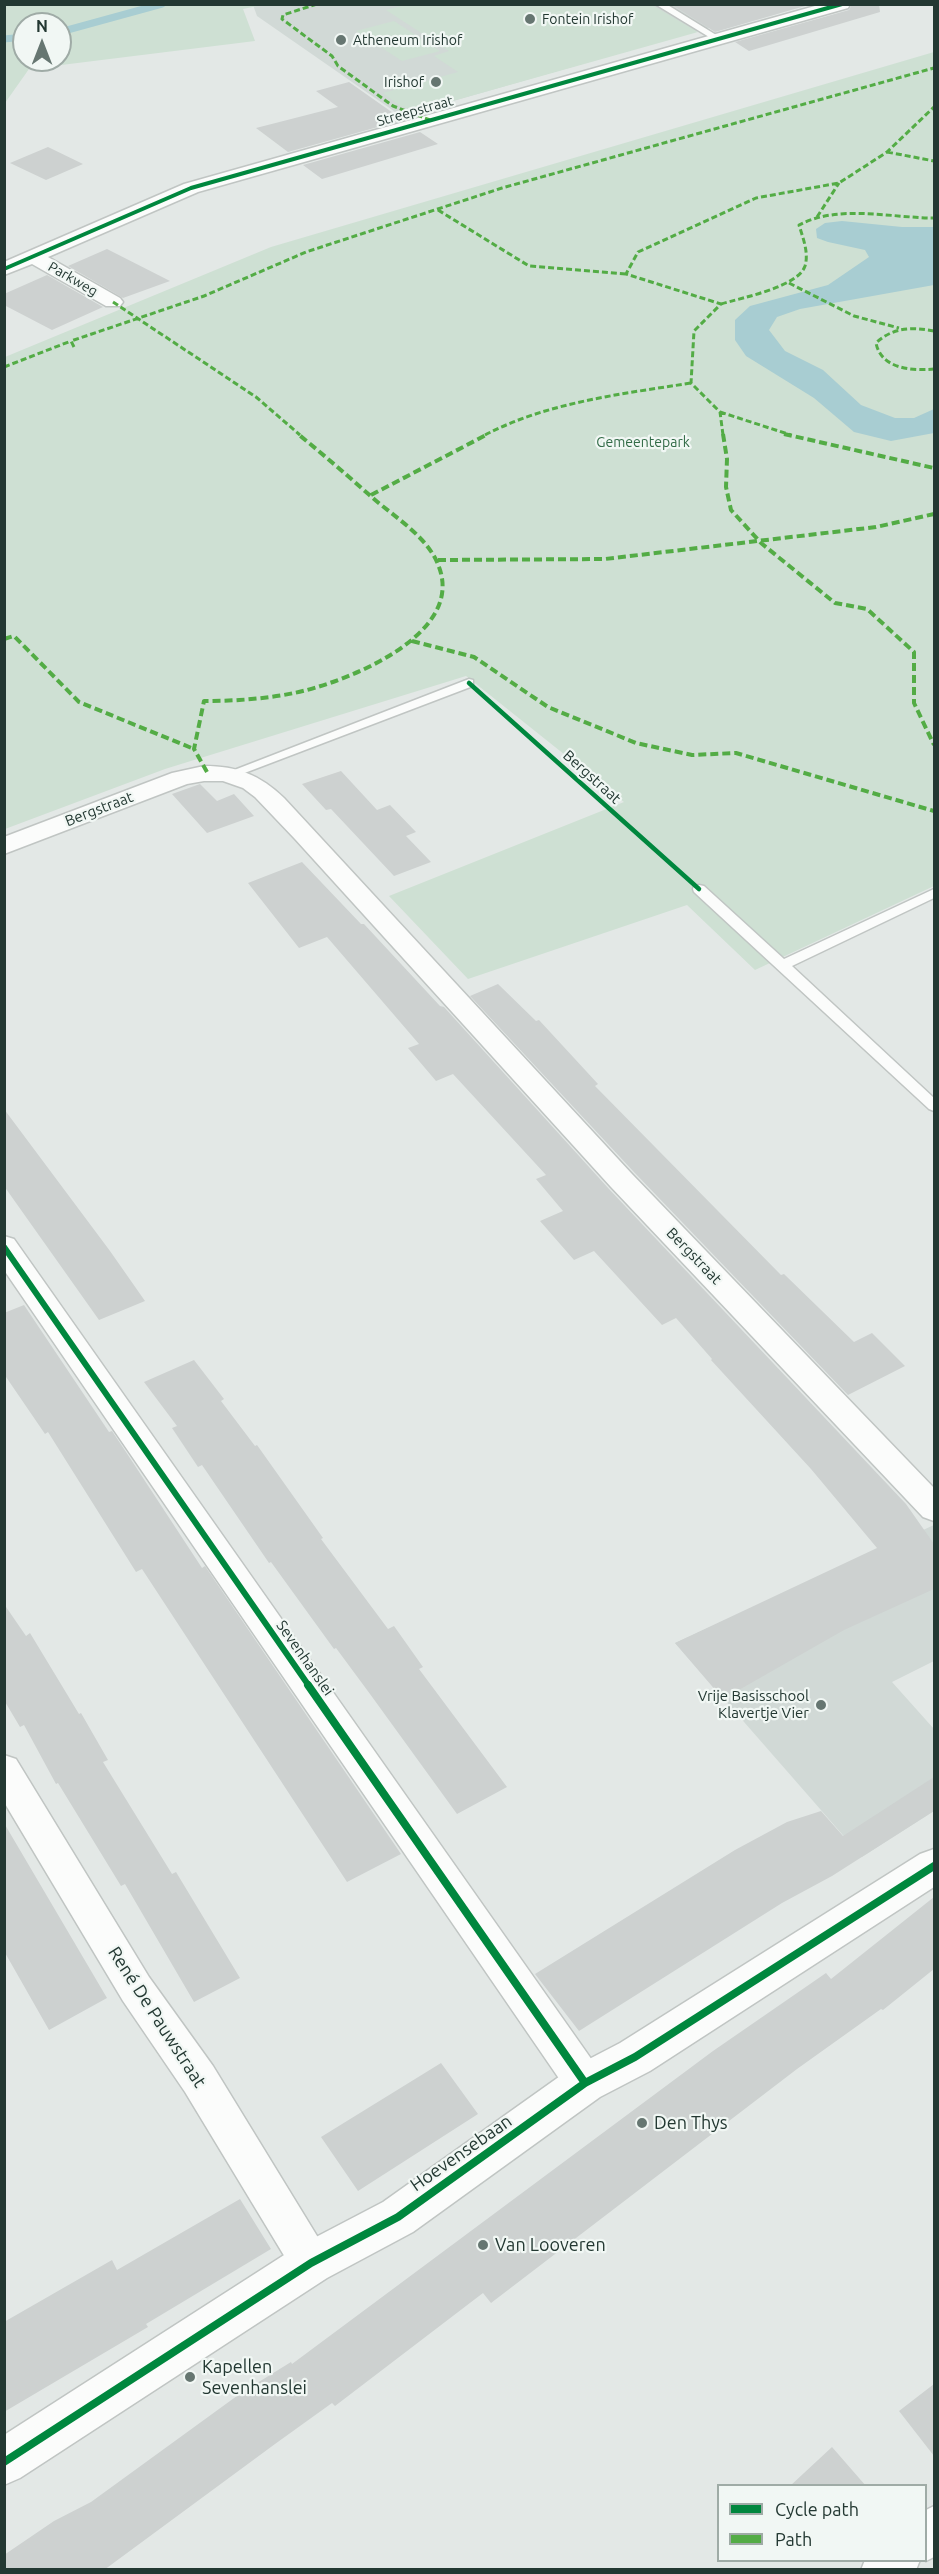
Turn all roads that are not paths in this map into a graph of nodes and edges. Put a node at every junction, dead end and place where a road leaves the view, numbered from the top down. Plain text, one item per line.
1 (660, 4) edge
2 (842, 4) edge
3 (717, 39) junction
4 (33, 256) junction
5 (4, 269) edge
6 (113, 302) dead end
7 (469, 683) dead end
8 (230, 774) junction
9 (4, 846) edge
10 (699, 889) dead end
11 (934, 893) edge
12 (783, 965) junction
13 (934, 1106) edge
14 (4, 1247) edge
15 (934, 1508) edge
16 (4, 1770) edge
17 (934, 1866) edge
18 (585, 2083) junction
19 (311, 2264) junction
20 (4, 2462) edge

1 - 3 lane
2 - 3 street, Streepstraat
3 - 4 street, Streepstraat
4 - 5 street, Streepstraat
4 - 6 street, Parkweg
7 - 8 lane, Bergstraat
8 - 9 street, Bergstraat
8 - 15 street, Bergstraat
10 - 12 lane
11 - 12 lane
12 - 13 lane
14 - 18 street, Sevenhanslei
16 - 19 street, René De Pauwstraat
17 - 18 street, Hoevensebaan
18 - 19 street, Hoevensebaan
19 - 20 street, Hoevensebaan

